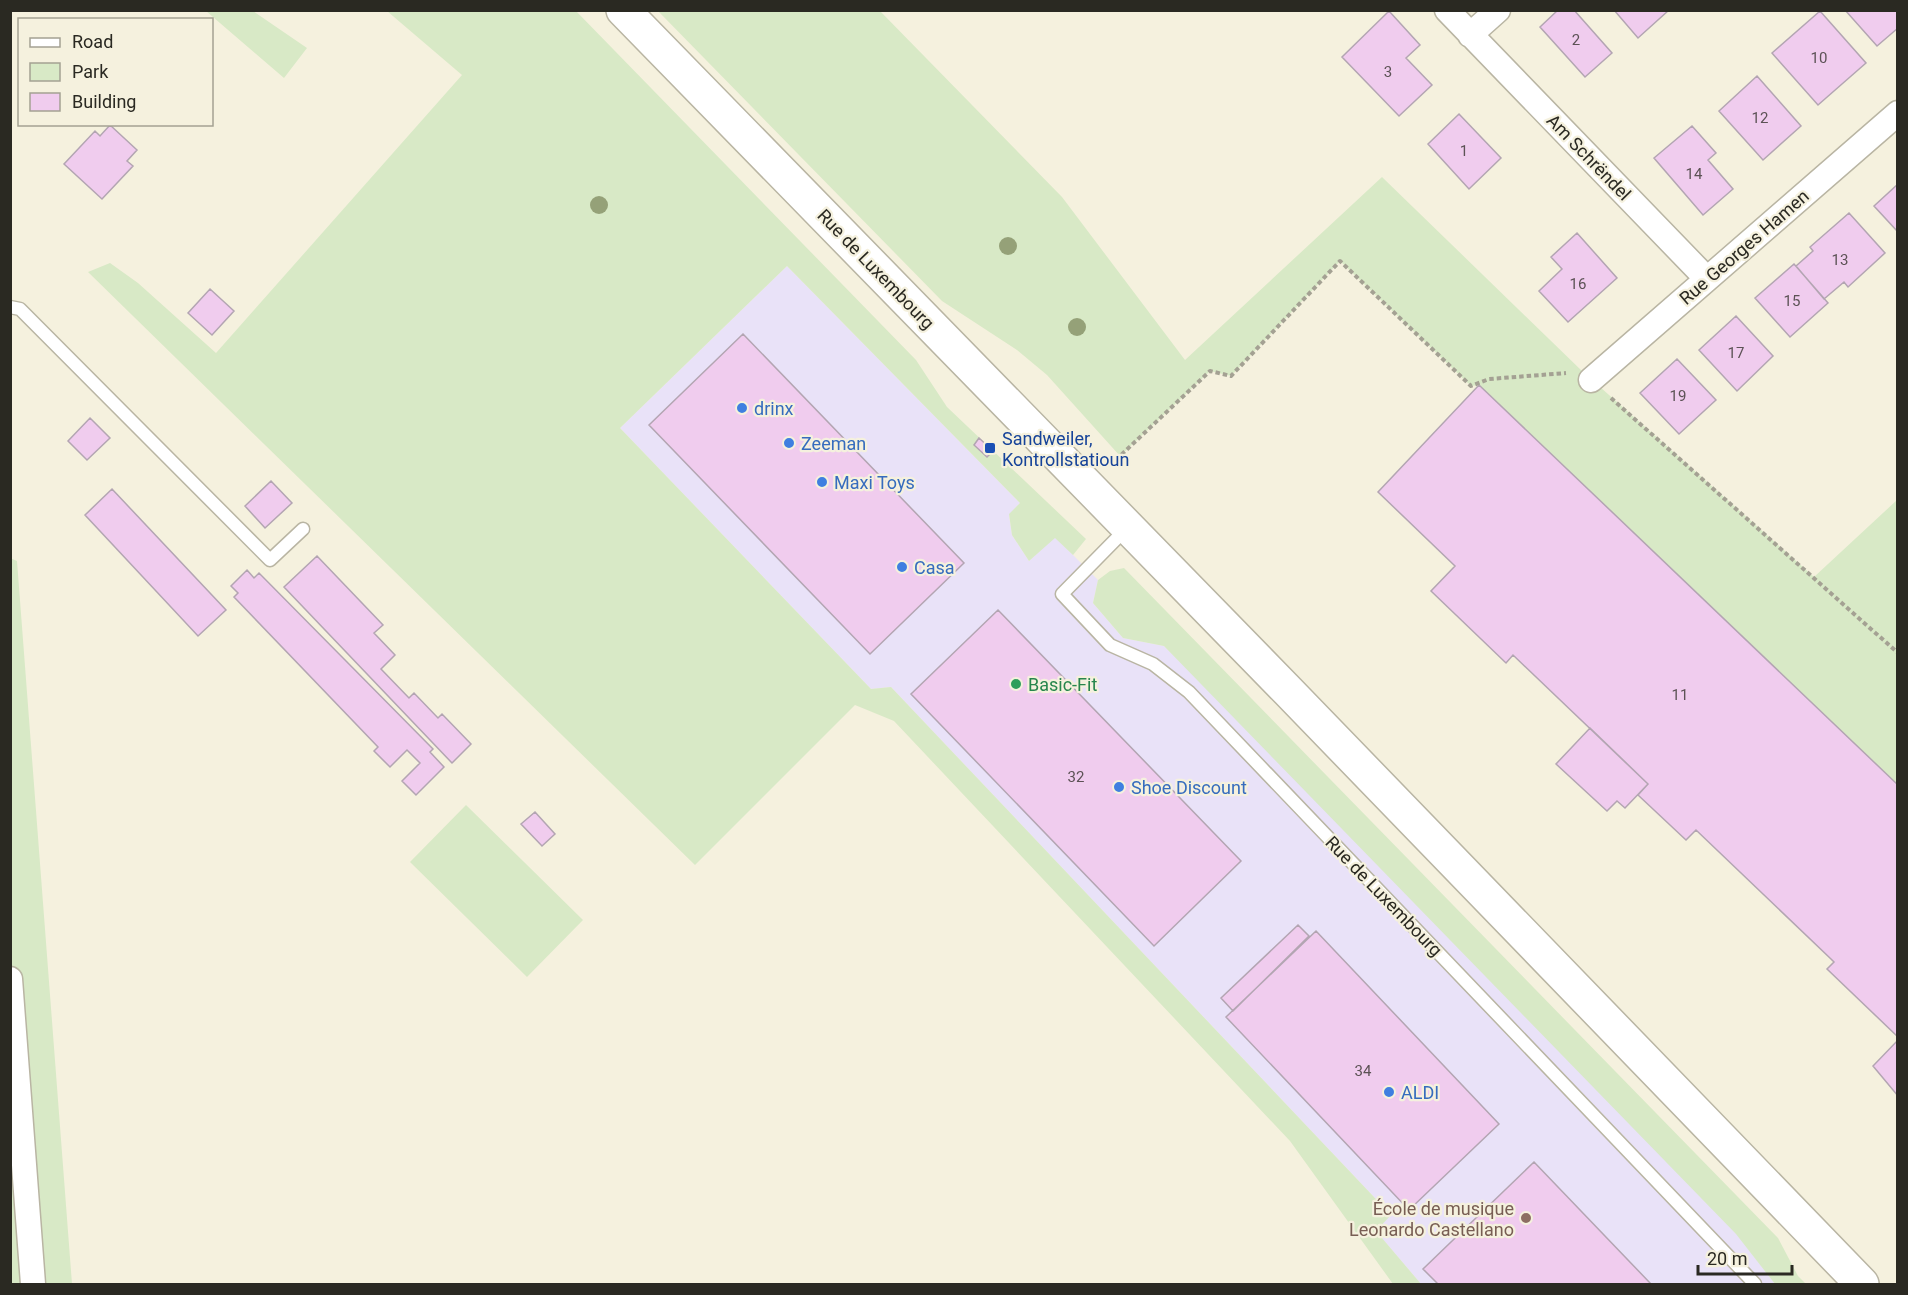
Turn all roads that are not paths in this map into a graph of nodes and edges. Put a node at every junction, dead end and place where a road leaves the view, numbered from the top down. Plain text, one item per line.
1 (623, 10) edge
2 (1447, 10) edge
3 (1498, 10) edge
4 (1470, 35) junction
5 (1898, 113) edge
6 (1707, 279) junction
7 (10, 307) edge
8 (1591, 380) road end
9 (1128, 527) junction
10 (303, 529) dead end
11 (10, 979) edge
12 (33, 1284) edge
13 (1755, 1284) edge
14 (1862, 1284) edge

1 - 9 main road, Rue de Luxembourg
2 - 4 street, Am Schrëndel
3 - 4 street
4 - 6 street, Am Schrëndel
5 - 6 street, Rue Georges Hamen
6 - 8 street, Rue Georges Hamen
7 - 10 lane
9 - 13 lane, Rue de Luxembourg
9 - 14 main road, Rue de Luxembourg
11 - 12 street

